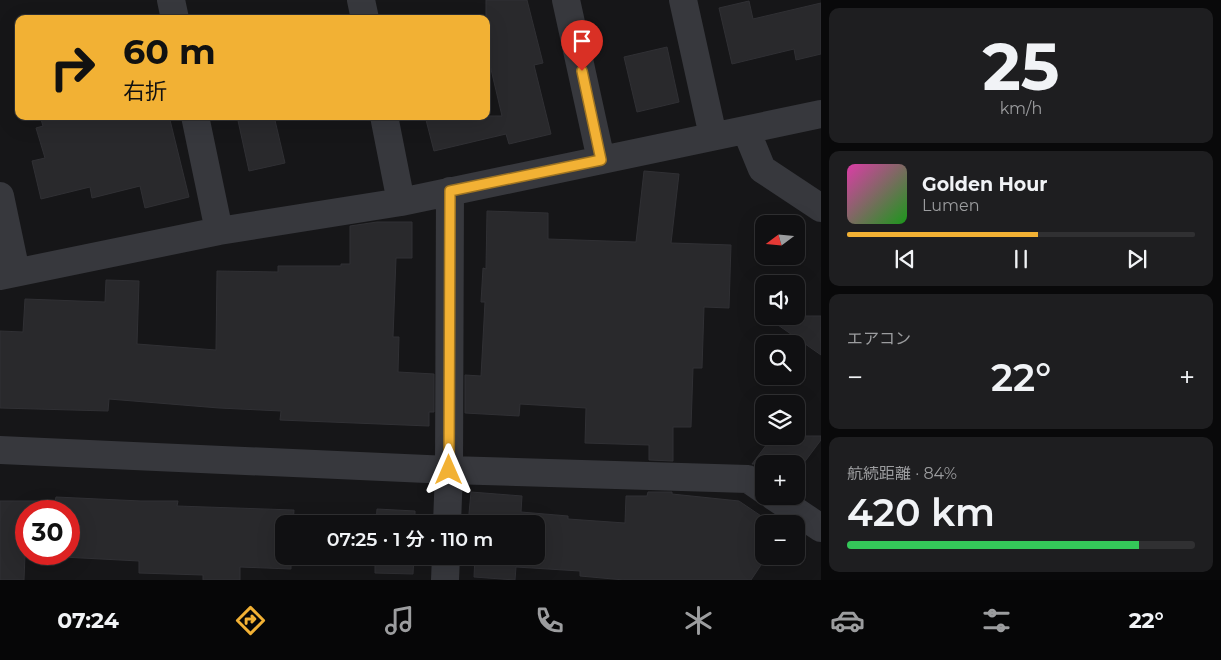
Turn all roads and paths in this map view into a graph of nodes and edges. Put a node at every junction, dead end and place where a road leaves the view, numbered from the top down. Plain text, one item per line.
1 (171, 0) edge
2 (361, 0) edge
3 (566, 0) edge
4 (683, 0) edge
5 (174, 15) edge
6 (364, 15) edge
7 (821, 114) edge
8 (196, 120) edge
9 (385, 120) edge
10 (746, 130) junction
11 (713, 136) junction
12 (601, 160) junction
13 (450, 191) junction
14 (0, 196) edge
15 (401, 202) junction
16 (821, 208) edge
17 (219, 231) junction
18 (8, 274) edge
19 (0, 450) edge
20 (449, 470) junction
21 (755, 484) edge
22 (786, 505) edge
23 (447, 515) edge
24 (821, 528) edge
25 (446, 565) edge
26 (445, 580) edge

1 - 5 street
2 - 6 street
3 - 12 street
4 - 11 street
7 - 10 street
8 - 17 street
9 - 15 street
10 - 11 street
10 - 16 street
11 - 12 street
12 - 13 street
13 - 15 street
13 - 20 street
14 - 18 street
15 - 17 street
17 - 18 street
19 - 20 street
20 - 21 street
20 - 23 street
22 - 24 street
25 - 26 street

